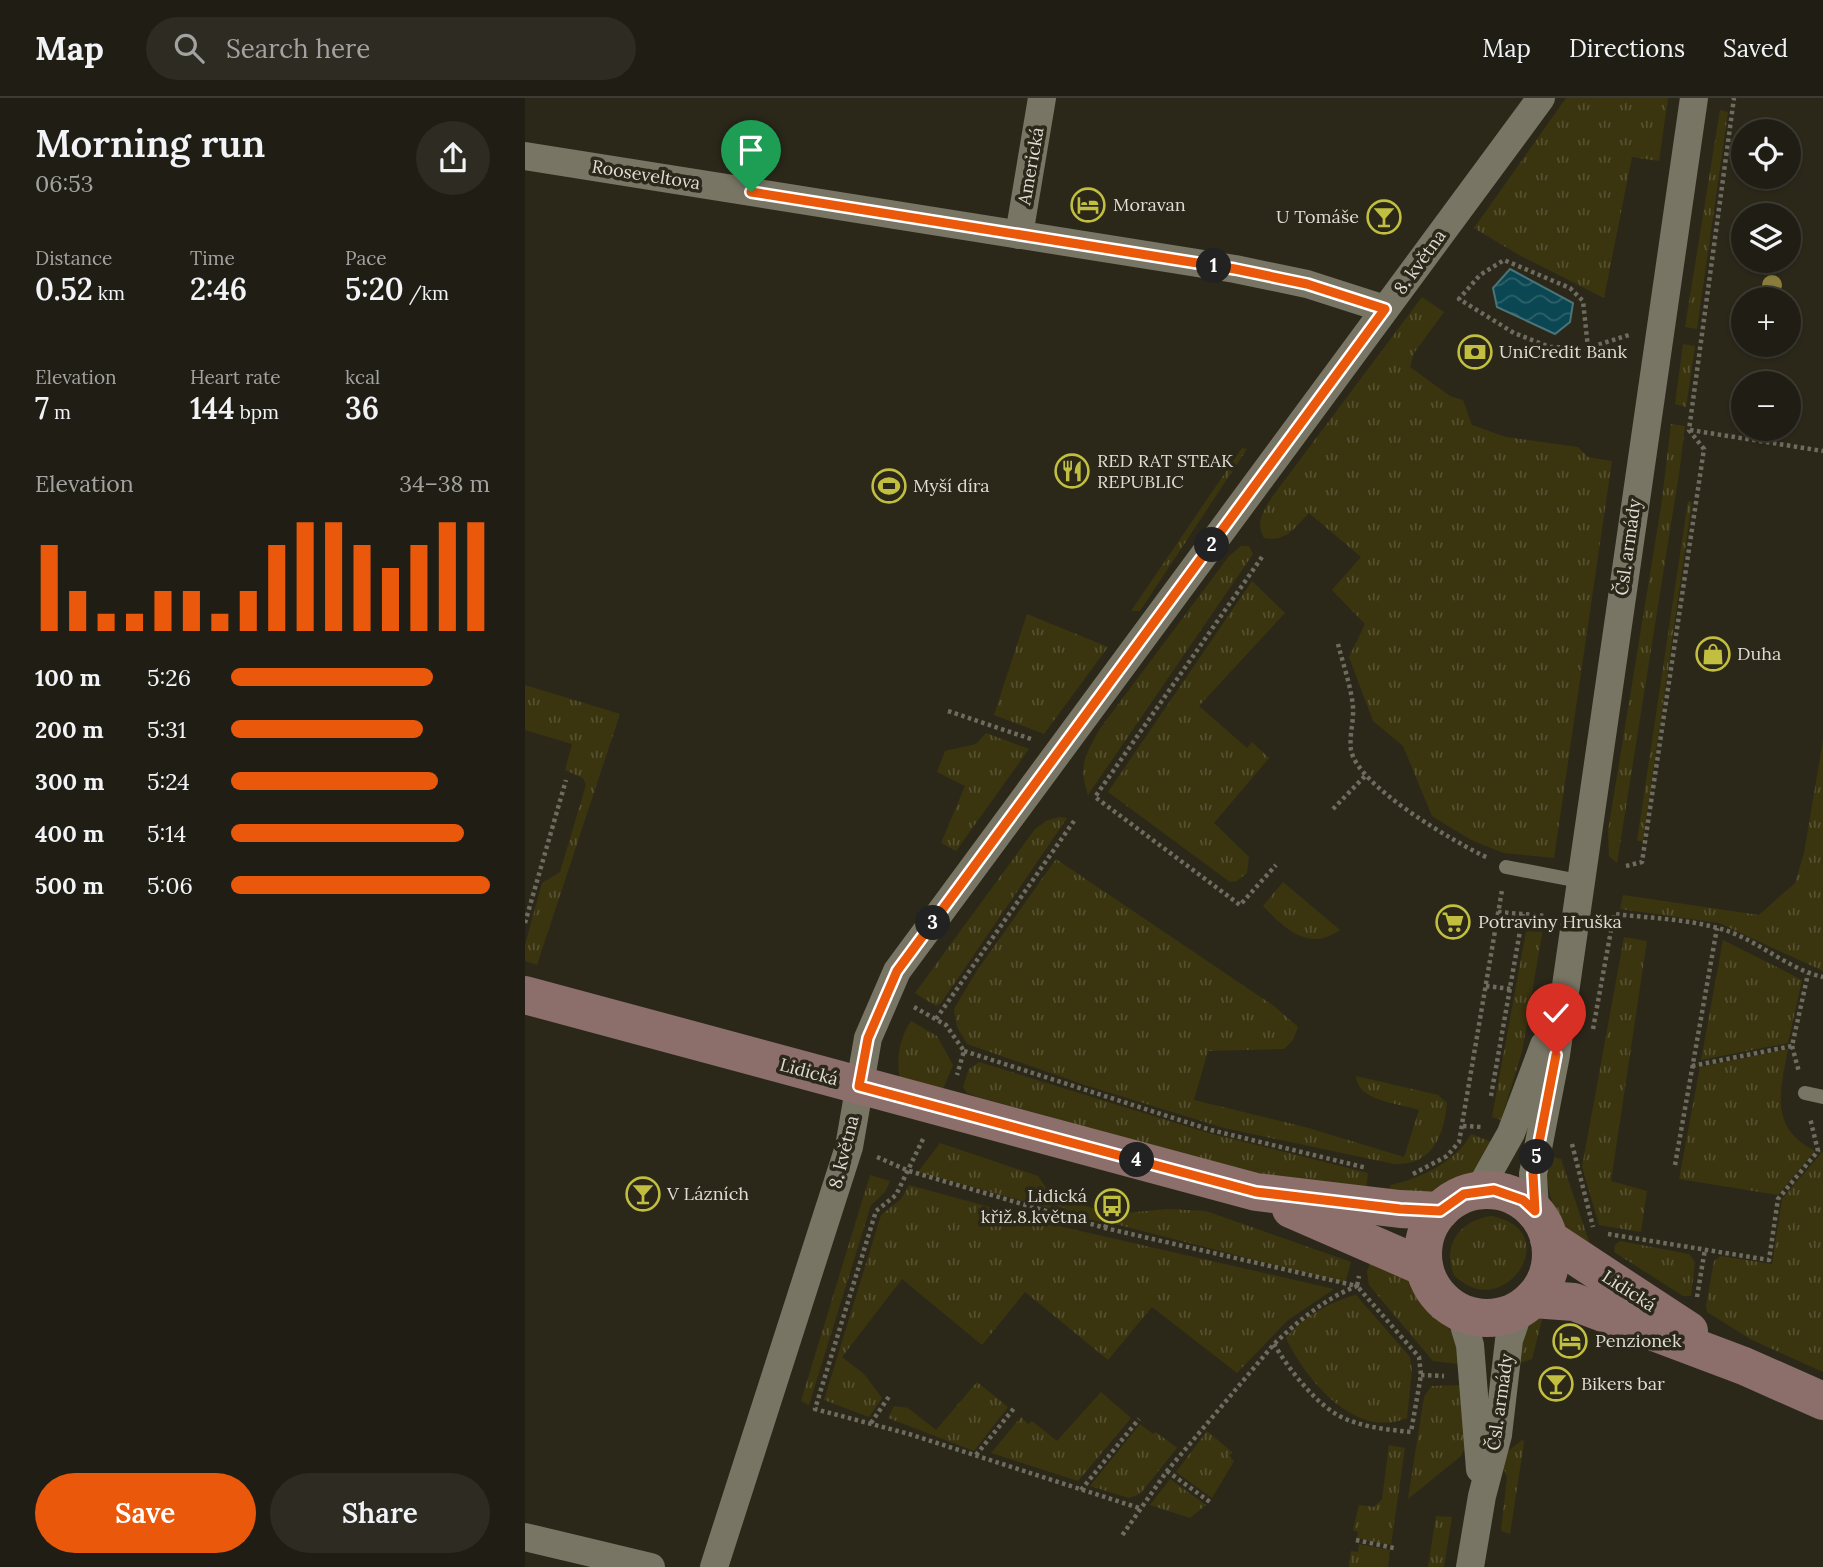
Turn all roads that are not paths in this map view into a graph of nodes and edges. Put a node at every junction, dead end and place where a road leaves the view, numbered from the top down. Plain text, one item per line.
1 (1042, 98) edge
2 (1541, 98) edge
3 (1694, 98) edge
4 (525, 156) edge
5 (1019, 235) junction
6 (1385, 309) junction
7 (1506, 867) road end
8 (1579, 881) junction
9 (525, 995) edge
10 (1562, 997) junction
11 (859, 1086) junction
12 (1805, 1093) dead end
13 (1823, 1097) edge
14 (1479, 1190) junction
15 (1256, 1192) junction
16 (1440, 1211) junction
17 (1542, 1225) junction
18 (1424, 1266) junction
19 (1526, 1303) junction
20 (1460, 1312) junction
21 (1744, 1366) junction
22 (1823, 1401) edge
23 (1482, 1496) junction
24 (525, 1537) edge
25 (651, 1567) edge
26 (714, 1567) edge
27 (1471, 1567) edge

1 - 5 street, Americká
2 - 6 street, 8. května
3 - 8 street, Čsl. armády
4 - 5 street, Rooseveltova
5 - 6 street, Rooseveltova
6 - 11 street, 8. května
7 - 8 lane
8 - 10 street, Čsl. armády
9 - 11 main road, Lidická
10 - 14 street, Čsl. armády
10 - 17 street, Čsl. armády
11 - 15 main road, Lidická
11 - 26 street, 8. května
12 - 13 lane
14 - 16 main road
14 - 17 main road
15 - 16 main road, Lidická
15 - 18 main road, Lidická
16 - 18 main road
17 - 19 main road
17 - 21 main road, Lidická
18 - 20 main road
19 - 20 main road
19 - 21 main road, Lidická
19 - 23 street, Čsl. armády
20 - 23 street, Čsl. armády
21 - 22 main road, Lidická
23 - 27 street, Čsl. armády
24 - 25 street

